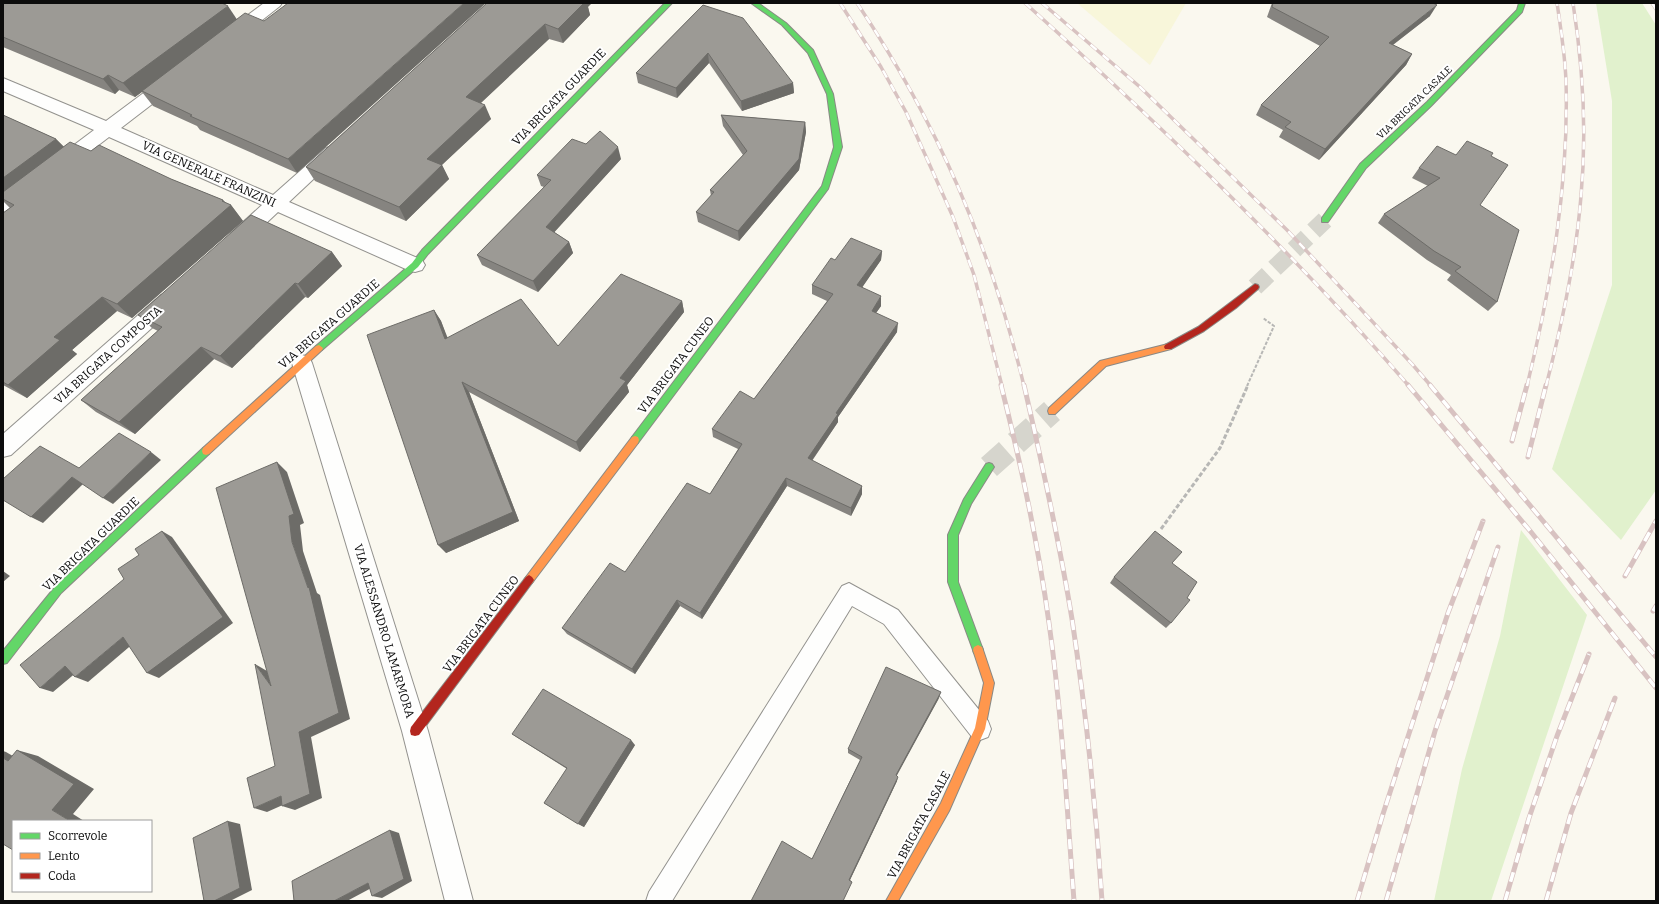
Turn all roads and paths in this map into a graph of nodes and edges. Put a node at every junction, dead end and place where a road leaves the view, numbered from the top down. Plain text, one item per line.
1 (274, 3) edge
2 (669, 3) edge
3 (754, 3) edge
4 (1522, 3) edge
5 (217, 46) edge
6 (185, 70) edge
7 (3, 84) edge
8 (109, 128) junction
9 (345, 140) edge
10 (276, 204) junction
11 (3, 208) edge
12 (1325, 220) tunnel mouth
13 (222, 252) edge
14 (415, 265) junction
15 (1255, 287) tunnel mouth
16 (181, 289) edge
17 (1241, 300) junction
18 (302, 363) junction
19 (1052, 410) tunnel mouth
20 (3, 448) edge
21 (989, 467) tunnel mouth
22 (1161, 529) dead end
23 (3, 659) edge
24 (980, 729) junction
25 (415, 731) junction
26 (459, 901) edge
27 (658, 901) edge
28 (892, 901) edge

1 - 5 street
2 - 14 street, VIA BRIGATA GUARDIE
3 - 25 street, VIA BRIGATA CUNEO
4 - 12 street, VIA BRIGATA CASALE
6 - 8 street
7 - 8 street, VIA GENERALE FRANZINI
8 - 10 street, VIA GENERALE FRANZINI
8 - 11 street
9 - 10 street
10 - 13 street
10 - 14 street, VIA GENERALE FRANZINI
14 - 18 street, VIA BRIGATA GUARDIE
15 - 17 street
16 - 20 street, VIA BRIGATA COMPOSTA
17 - 19 street
17 - 22 path
18 - 23 street, VIA BRIGATA GUARDIE
18 - 25 street, VIA ALESSANDRO LAMARMORA
21 - 24 street, VIA BRIGATA CASALE
24 - 27 lane
24 - 28 street, VIA BRIGATA CASALE
25 - 26 street, VIA ALESSANDRO LAMARMORA

